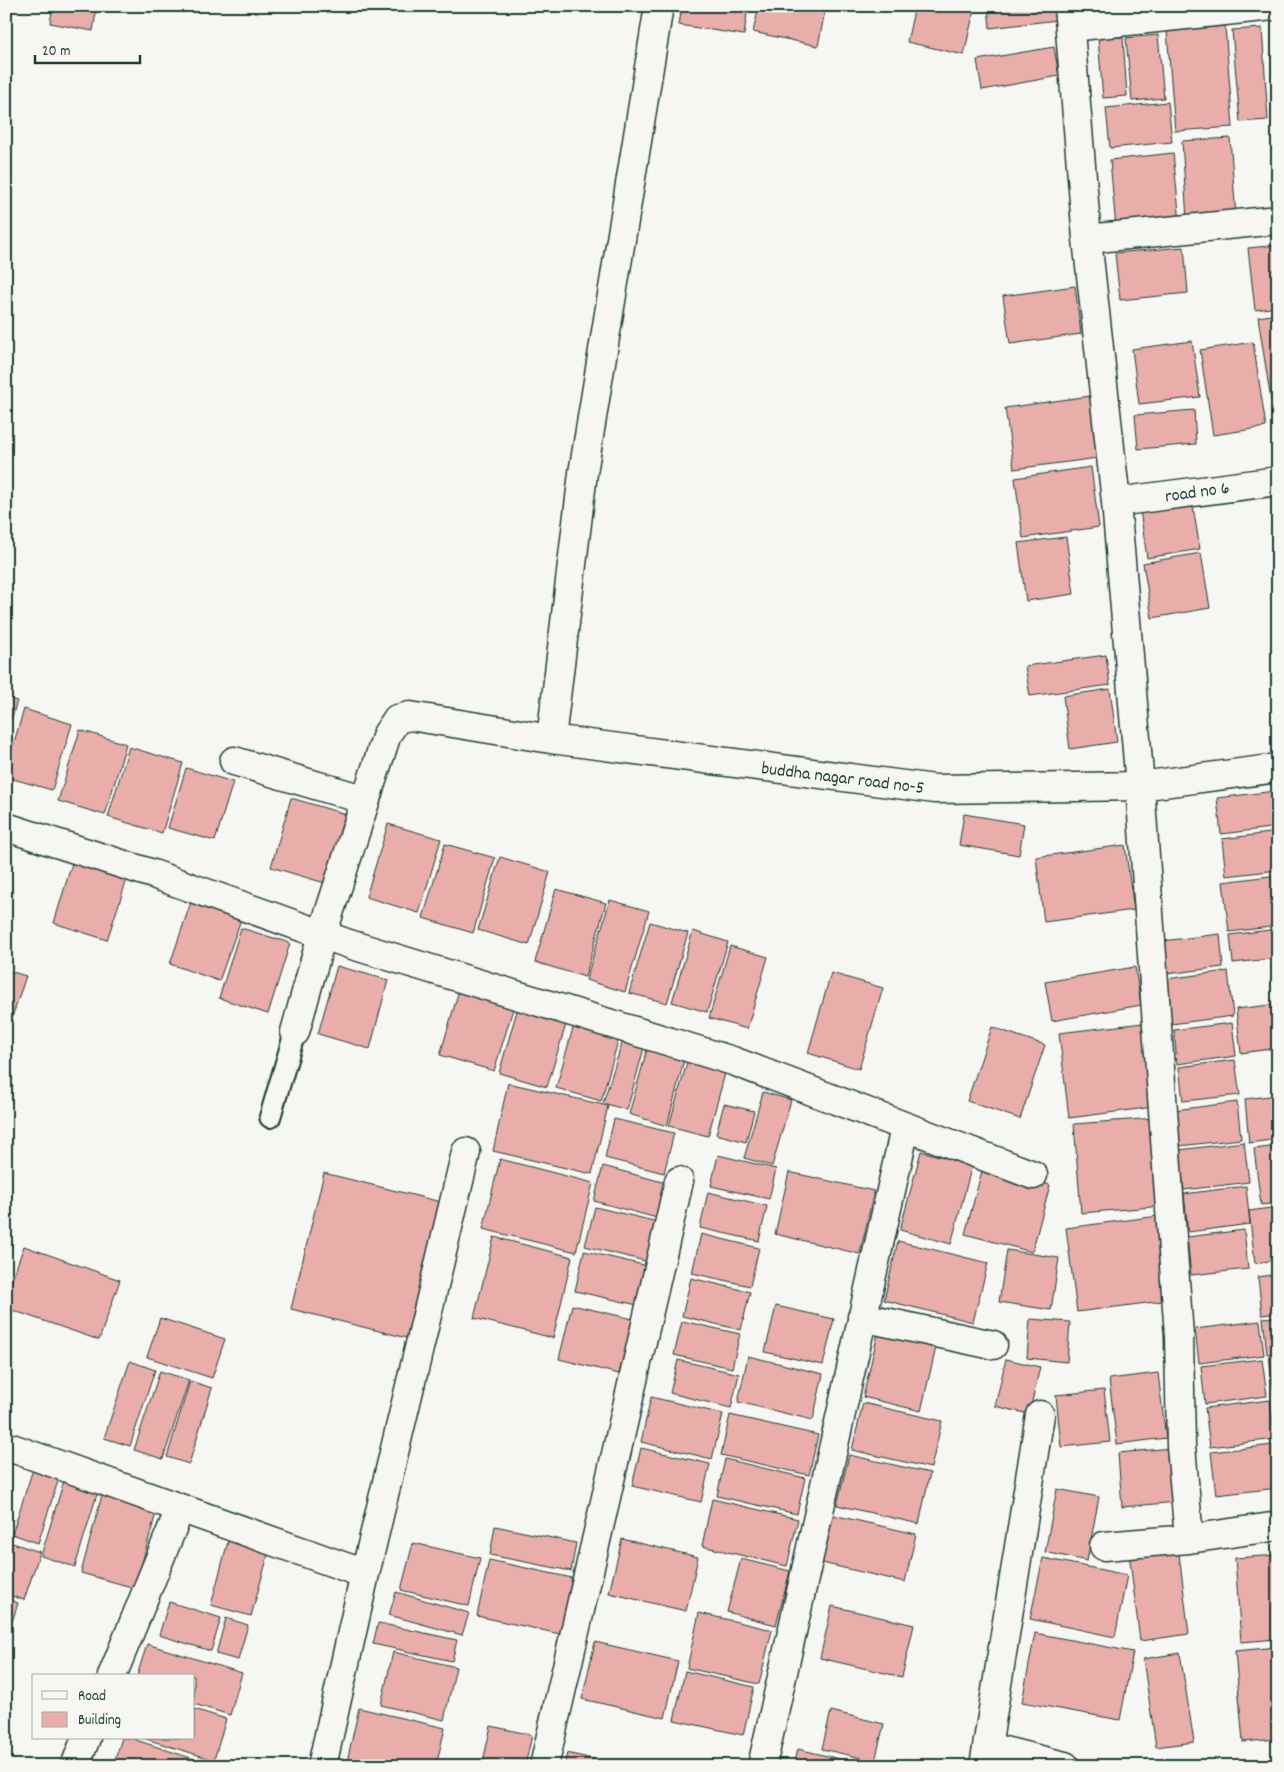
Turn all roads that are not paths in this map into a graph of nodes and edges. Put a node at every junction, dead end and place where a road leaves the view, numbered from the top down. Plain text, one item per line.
1 (659, 6) edge
2 (1273, 6) edge
3 (1069, 17) edge
4 (1278, 220) edge
5 (1087, 239) junction
6 (1278, 480) edge
7 (1116, 502) junction
8 (551, 739) junction
9 (234, 761) dead end
10 (1278, 768) edge
11 (1140, 786) junction
12 (366, 800) junction
13 (6, 827) edge
14 (322, 935) junction
15 (294, 1032) joint
16 (270, 1117) dead end
17 (904, 1128) junction
18 (466, 1152) dead end
19 (1033, 1176) dead end
20 (679, 1181) dead end
21 (862, 1317) junction
22 (993, 1345) dead end
23 (1040, 1415) dead end
24 (6, 1446) edge
25 (180, 1509) junction
26 (1278, 1526) edge
27 (1189, 1540) junction
28 (1104, 1546) dead end
29 (365, 1574) junction
30 (113, 1674) edge
31 (85, 1740) edge
32 (986, 1756) edge
33 (75, 1766) edge
34 (322, 1766) edge
35 (544, 1766) edge
36 (762, 1766) edge
37 (1065, 1766) edge

1 - 8 street
2 - 3 street
3 - 5 street
4 - 5 street
5 - 7 street
6 - 7 street, road no 6
7 - 11 street
8 - 11 street, buddha nagar road no-5
8 - 12 street, buddha nagar road no-5
9 - 12 street
10 - 11 street, buddha nagar road no-5
11 - 27 street
12 - 14 street
13 - 14 street
14 - 15 street
14 - 17 street
15 - 16 lane
17 - 19 street
17 - 21 street
18 - 29 street
20 - 35 street
21 - 22 street
21 - 36 street
23 - 32 street
24 - 25 street
25 - 29 street
25 - 30 street
26 - 27 street
27 - 28 street
29 - 34 street
31 - 33 street
32 - 37 street

